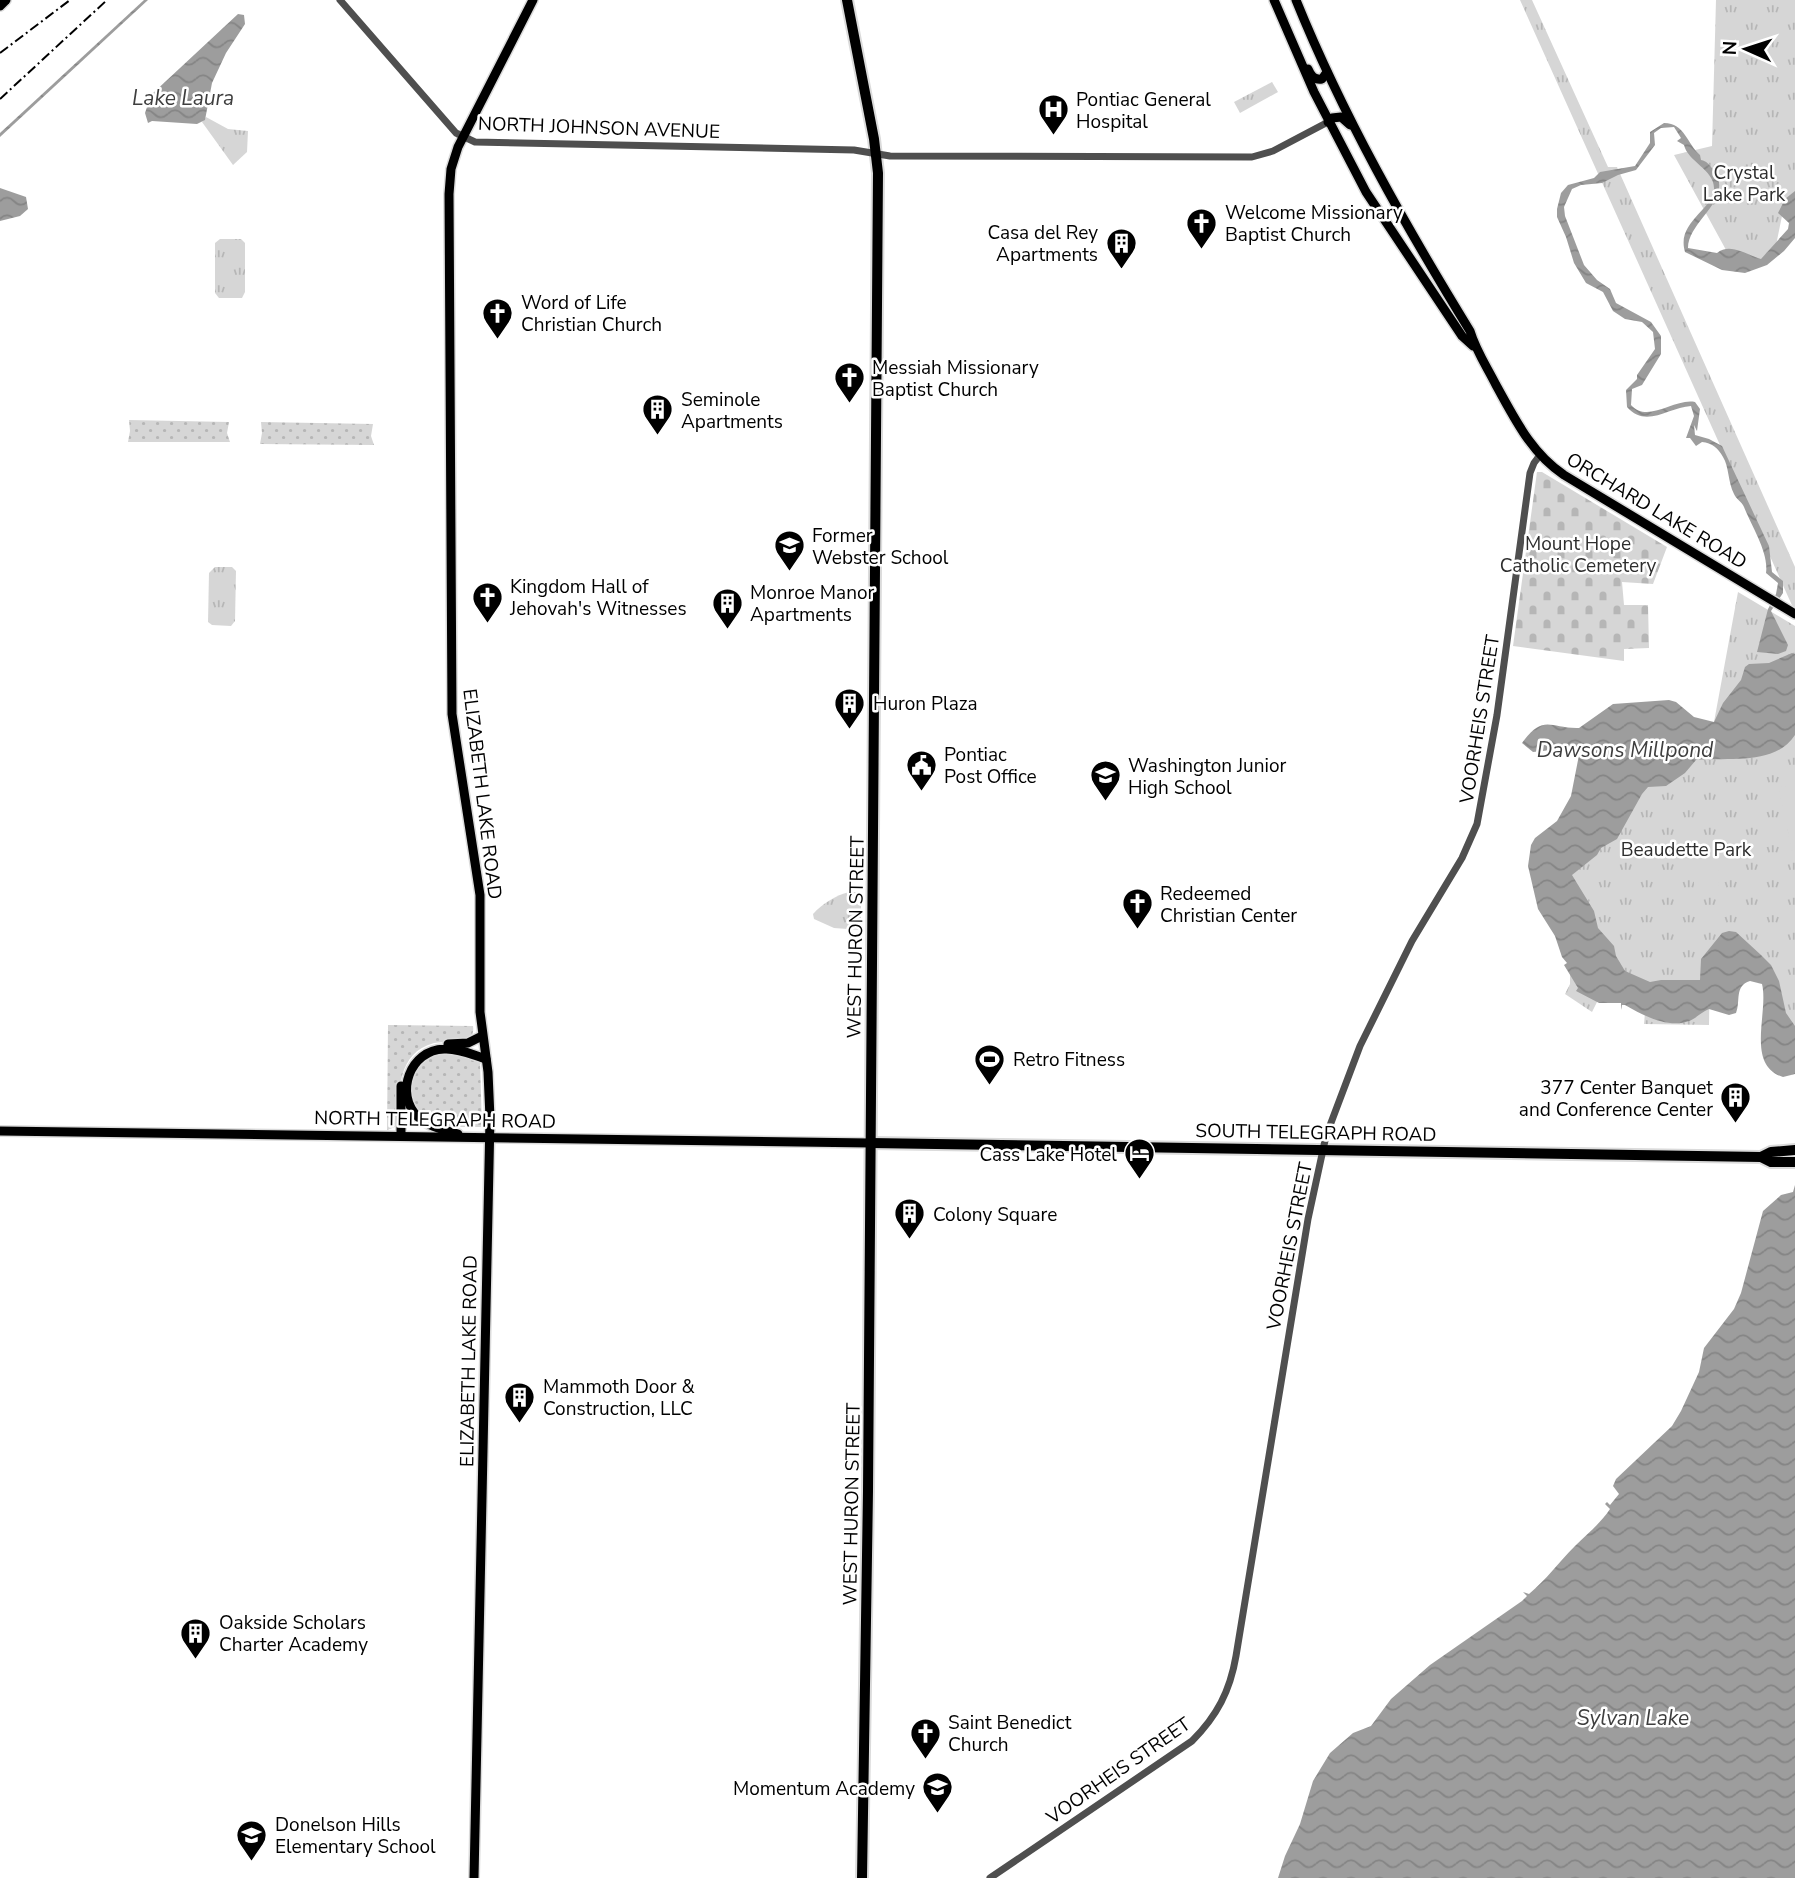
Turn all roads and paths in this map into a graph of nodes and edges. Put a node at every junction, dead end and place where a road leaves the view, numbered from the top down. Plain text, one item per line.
1 (6, 0) edge
2 (340, 0) edge
3 (533, 0) edge
4 (847, 0) edge
5 (1274, 0) edge
6 (1296, 0) edge
7 (0, 6) edge
8 (1282, 19) junction
9 (1327, 72) junction
10 (1328, 121) junction
11 (463, 137) junction
12 (877, 153) junction
13 (1350, 162) junction
14 (1378, 171) junction
15 (1385, 185) junction
16 (1434, 272) junction
17 (1422, 277) junction
18 (1475, 347) junction
19 (1540, 456) junction
20 (1795, 614) edge
21 (482, 1036) junction
22 (486, 1059) junction
23 (0, 1131) edge
24 (401, 1136) junction
25 (470, 1137) junction
26 (491, 1137) junction
27 (870, 1143) junction
28 (1324, 1149) junction
29 (1795, 1150) edge
30 (1761, 1157) junction
31 (1795, 1162) edge
32 (474, 1878) edge
33 (862, 1878) edge
34 (990, 1878) edge

1 - 7 main road
2 - 11 street, NORTH JOHNSON AVENUE
3 - 11 main road, ELIZABETH LAKE ROAD
4 - 12 highway, WEST HURON STREET
5 - 8 main road, ORCHARD LAKE ROAD
6 - 9 main road, ORCHARD LAKE ROAD
8 - 9 main road
8 - 10 main road, ORCHARD LAKE ROAD
9 - 14 main road, ORCHARD LAKE ROAD
10 - 12 street, NORTH JOHNSON AVENUE
10 - 13 main road, ORCHARD LAKE ROAD
10 - 14 main road
11 - 12 street, NORTH JOHNSON AVENUE
11 - 21 main road, ELIZABETH LAKE ROAD
12 - 27 highway, WEST HURON STREET
13 - 15 main road
13 - 17 main road, ORCHARD LAKE ROAD
14 - 15 main road, ORCHARD LAKE ROAD
15 - 16 main road, ORCHARD LAKE ROAD
16 - 17 main road
16 - 18 main road, ORCHARD LAKE ROAD
17 - 18 main road, ORCHARD LAKE ROAD
18 - 19 main road, ORCHARD LAKE ROAD
19 - 20 main road, ORCHARD LAKE ROAD
19 - 28 street, VOORHEIS STREET
21 - 22 main road, ELIZABETH LAKE ROAD
21 - 24 main road
22 - 25 main road
22 - 26 main road, ELIZABETH LAKE ROAD
23 - 24 main road, NORTH TELEGRAPH ROAD
24 - 25 main road, NORTH TELEGRAPH ROAD
25 - 26 main road, NORTH TELEGRAPH ROAD
26 - 27 main road, NORTH TELEGRAPH ROAD
26 - 32 main road, ELIZABETH LAKE ROAD
27 - 28 highway, SOUTH TELEGRAPH ROAD
27 - 33 highway, WEST HURON STREET
28 - 30 highway, SOUTH TELEGRAPH ROAD
28 - 34 street, VOORHEIS STREET
29 - 30 highway
30 - 31 highway

